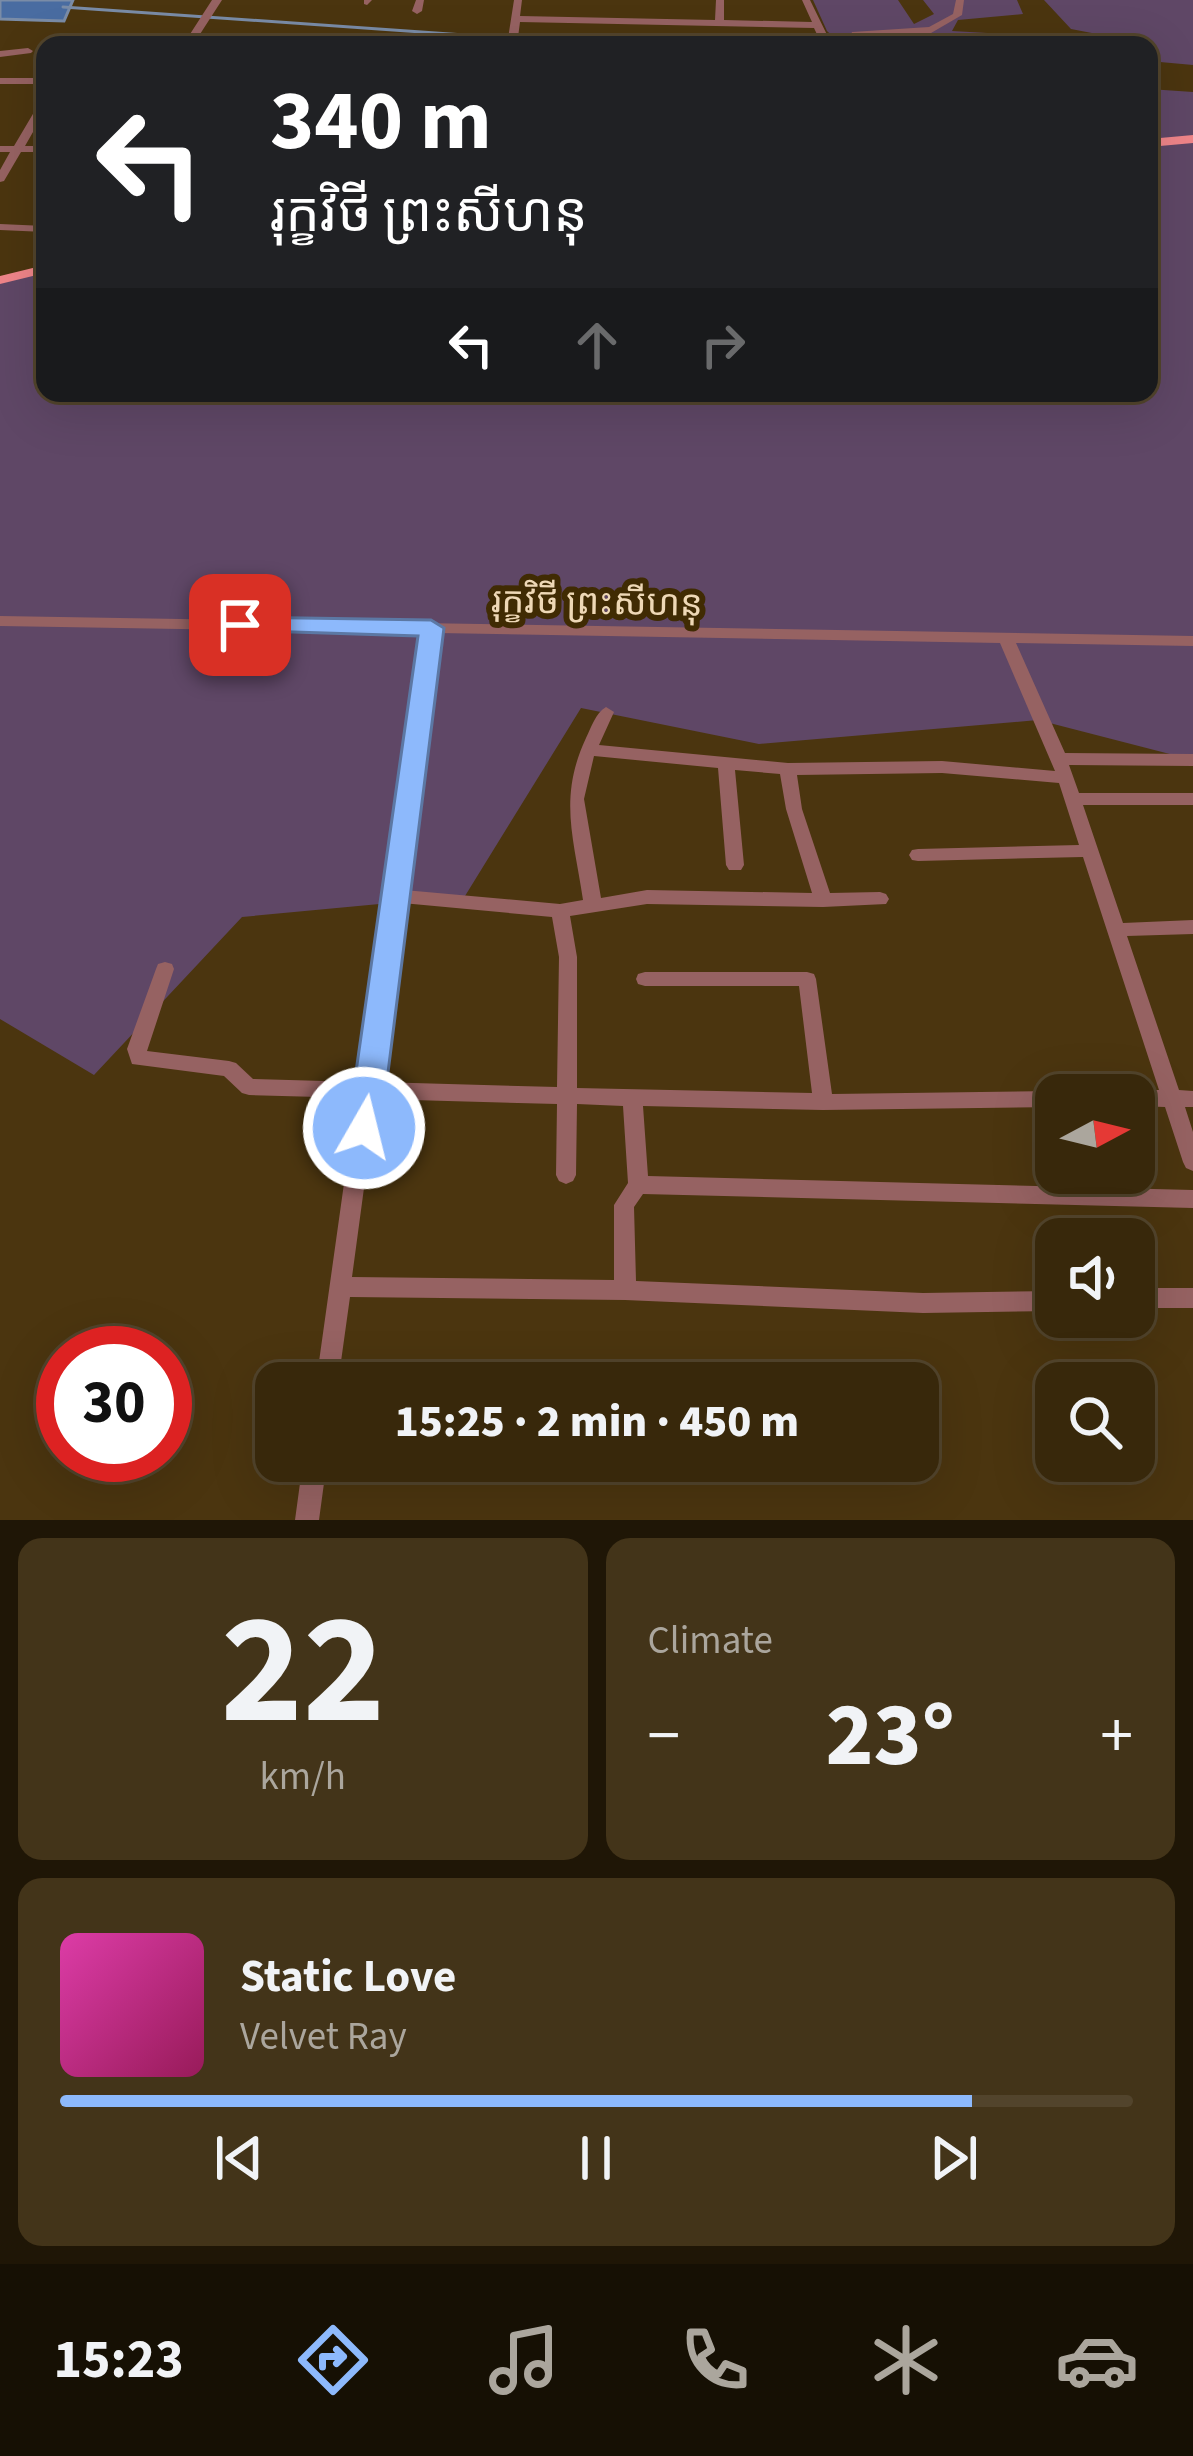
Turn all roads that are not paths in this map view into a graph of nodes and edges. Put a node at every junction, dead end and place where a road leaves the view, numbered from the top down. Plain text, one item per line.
1 (518, 0) edge
2 (720, 0) edge
3 (806, 0) edge
4 (960, 0) edge
5 (214, 4) edge
6 (516, 20) junction
7 (719, 23) junction
8 (818, 25) junction
9 (194, 36) edge
10 (513, 36) edge
11 (823, 36) edge
12 (854, 36) edge
13 (28, 51) dead end
14 (0, 54) edge
15 (36, 81) edge
16 (0, 82) edge
17 (36, 119) edge
18 (1193, 139) edge
19 (1158, 142) edge
20 (0, 148) edge
21 (20, 148) junction
22 (36, 149) edge
23 (0, 179) edge
24 (0, 226) edge
25 (36, 228) edge
26 (36, 270) edge
27 (0, 280) edge
28 (0, 621) edge
29 (431, 628) junction
30 (1006, 638) junction
31 (1193, 641) edge
32 (606, 712) dead end
33 (592, 750) junction
34 (1193, 760) edge
35 (726, 765) junction
36 (1062, 768) junction
37 (788, 770) junction
38 (1071, 799) junction
39 (1193, 799) edge
40 (1088, 851) junction
41 (918, 854) dead end
42 (735, 865) dead end
43 (397, 896) junction
44 (880, 899) dead end
45 (823, 900) junction
46 (593, 904) junction
47 (560, 911) junction
48 (1193, 927) edge
49 (1115, 930) junction
50 (165, 969) dead end
51 (646, 979) dead end
52 (370, 1088) junction
53 (567, 1096) junction
54 (633, 1097) junction
55 (1183, 1098) edge
56 (1035, 1099) edge
57 (823, 1102) junction
58 (1193, 1162) edge
59 (566, 1175) dead end
60 (638, 1185) junction
61 (1193, 1199) edge
62 (340, 1287) junction
63 (625, 1290) junction
64 (1155, 1298) edge
65 (1193, 1298) edge
66 (1035, 1301) edge
67 (329, 1362) edge
68 (312, 1482) edge
69 (307, 1520) edge

1 - 6 street
2 - 7 street
3 - 8 street
4 - 12 street
5 - 9 street
6 - 7 street
6 - 10 street
7 - 8 street
8 - 11 street
13 - 14 street
15 - 16 street
17 - 21 street
18 - 19 main road
20 - 21 street
21 - 22 street
21 - 23 street
24 - 25 street
26 - 27 main road
28 - 29 street, រុក្ខវិថី ព្រះសីហនុ
29 - 30 street, រុក្ខវិថី ព្រះសីហនុ
29 - 43 street
30 - 31 street, រុក្ខវិថី ព្រះសីហនុ
30 - 36 street
32 - 33 street
33 - 35 street
33 - 46 street
34 - 36 street
35 - 37 street
35 - 42 street
36 - 37 street
36 - 38 street
37 - 45 street
38 - 39 street
38 - 40 street
40 - 41 street
40 - 49 street
43 - 47 street
43 - 52 street
44 - 45 street
45 - 46 street
46 - 47 street
47 - 53 street
48 - 49 street
49 - 55 street
50 - 52 street
51 - 57 street
52 - 53 street
52 - 62 street
53 - 54 street
53 - 59 street
54 - 57 street
54 - 60 street
55 - 58 street
56 - 57 street
60 - 61 street
60 - 63 street
62 - 63 street
62 - 67 street
63 - 66 street
64 - 65 street
68 - 69 street

